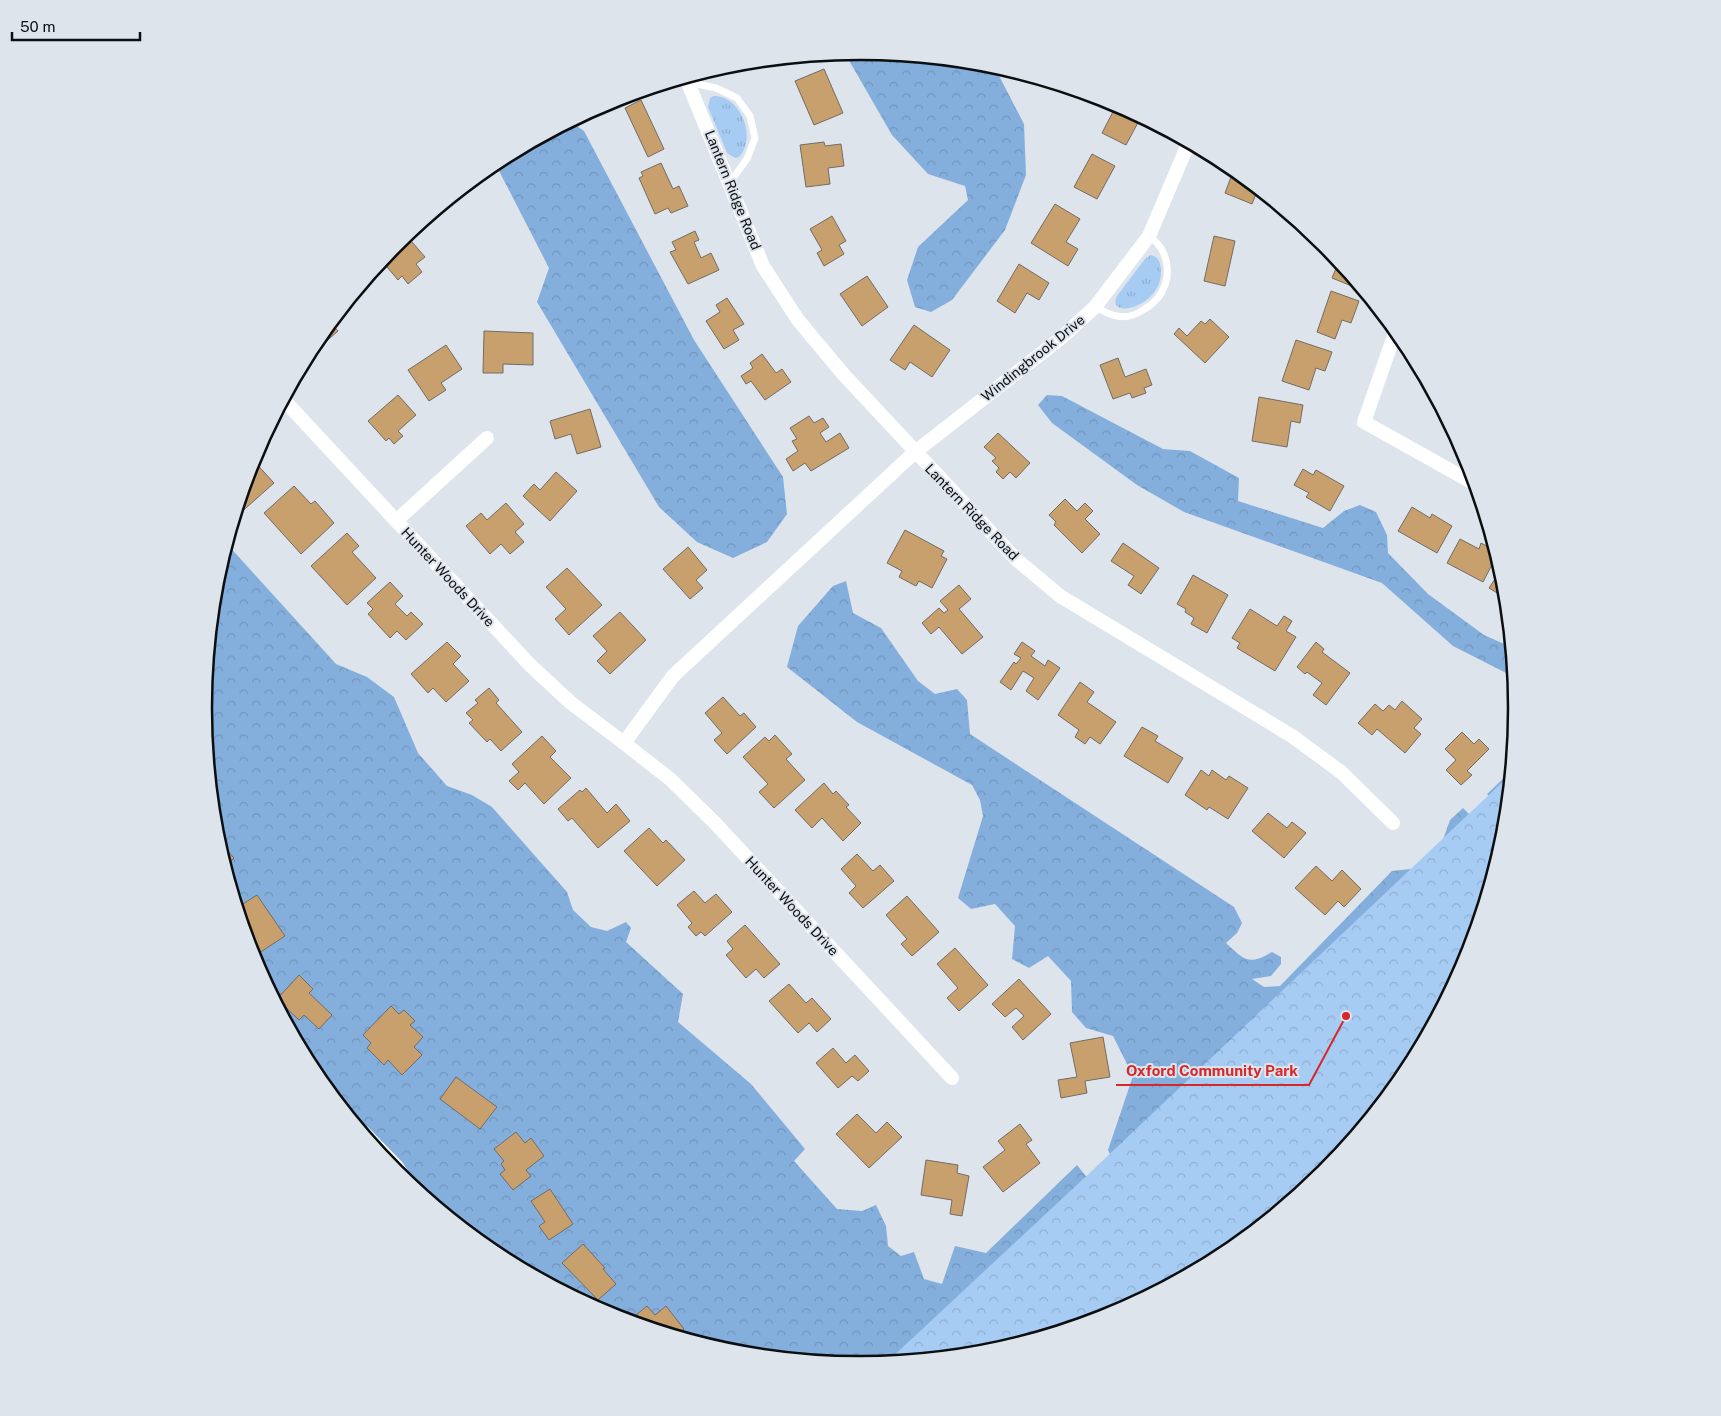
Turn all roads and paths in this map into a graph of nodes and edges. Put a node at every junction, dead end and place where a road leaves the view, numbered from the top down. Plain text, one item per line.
1 (694, 82) edge
2 (688, 83) edge
3 (1186, 148) edge
4 (730, 182) junction
5 (1149, 236) junction
6 (1095, 307) junction
7 (1393, 339) edge
8 (288, 404) edge
9 (486, 438) dead end
10 (915, 452) junction
11 (1466, 479) edge
12 (396, 521) junction
13 (624, 742) junction
14 (1393, 823) dead end
15 (952, 1078) dead end

1 - 4 lane
2 - 4 street, Lantern Ridge Road
3 - 5 street, Windingbrook Drive
4 - 10 street, Lantern Ridge Road
5 - 6 street, Windingbrook Drive
5 - 6 lane
6 - 10 street, Windingbrook Drive
7 - 11 street
8 - 12 street, Hunter Woods Drive
9 - 12 street
10 - 13 street
10 - 14 street, Lantern Ridge Road
12 - 13 street, Hunter Woods Drive
13 - 15 street, Hunter Woods Drive

